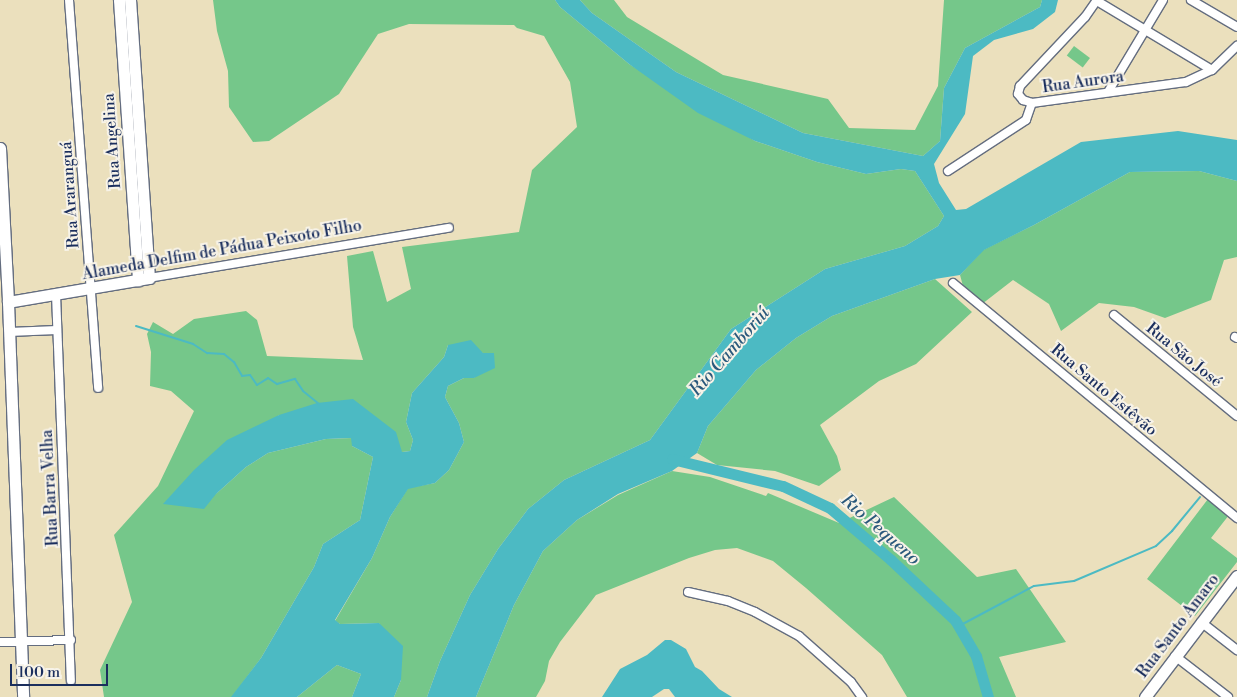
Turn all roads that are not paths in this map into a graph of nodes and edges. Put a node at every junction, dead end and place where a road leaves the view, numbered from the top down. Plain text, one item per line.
1 (69, 0) edge
2 (119, 0) edge
3 (130, 0) edge
4 (1163, 0) edge
5 (1191, 0) edge
6 (1097, 1) edge
7 (1237, 27) edge
8 (1145, 31) junction
9 (1237, 46) edge
10 (1212, 70) junction
11 (1108, 92) junction
12 (1032, 102) junction
13 (0, 148) edge
14 (948, 170) dead end
15 (449, 228) dead end
16 (144, 279) junction
17 (954, 283) dead end
18 (90, 288) junction
19 (56, 294) junction
20 (4, 302) edge
21 (1114, 315) dead end
22 (57, 330) junction
23 (10, 332) junction
24 (98, 388) dead end
25 (1237, 416) edge
26 (1237, 518) edge
27 (1237, 576) edge
28 (688, 592) dead end
29 (1201, 622) junction
30 (71, 640) junction
31 (0, 642) edge
32 (21, 642) junction
33 (1237, 650) edge
34 (1175, 656) junction
35 (72, 681) dead end
36 (23, 697) edge
37 (862, 697) edge
38 (1145, 697) edge
39 (1228, 697) edge

1 - 18 street, Rua Araranguá
2 - 16 street, Rua Angelina
3 - 16 street, Rua Angelina
4 - 8 street
5 - 7 street
6 - 8 street
6 - 12 street, Rua Aurora
8 - 10 street
8 - 11 street
9 - 10 street, Rua Aurora
10 - 11 street, Rua Aurora
11 - 12 street, Rua Aurora
12 - 14 street
13 - 20 street
15 - 16 street, Alameda Delfim de Pádua Peixoto Filho
16 - 18 street, Alameda Delfim de Pádua Peixoto Filho
17 - 26 street, Rua Santo Estêvão
18 - 19 street, Alameda Delfim de Pádua Peixoto Filho
18 - 24 street, Rua Araranguá
19 - 20 street, Alameda Delfim de Pádua Peixoto Filho
19 - 22 street, Rua Barra Velha
20 - 23 street
21 - 25 street, Rua São José
22 - 23 street
22 - 30 street, Rua Barra Velha
23 - 32 street
27 - 29 street, Rua Santo Amaro
28 - 37 street
29 - 33 street
29 - 34 street, Rua Santo Amaro
30 - 32 street
30 - 35 street, Rua Barra Velha
31 - 32 street
32 - 36 street
34 - 38 street, Rua Santo Amaro
34 - 39 street

